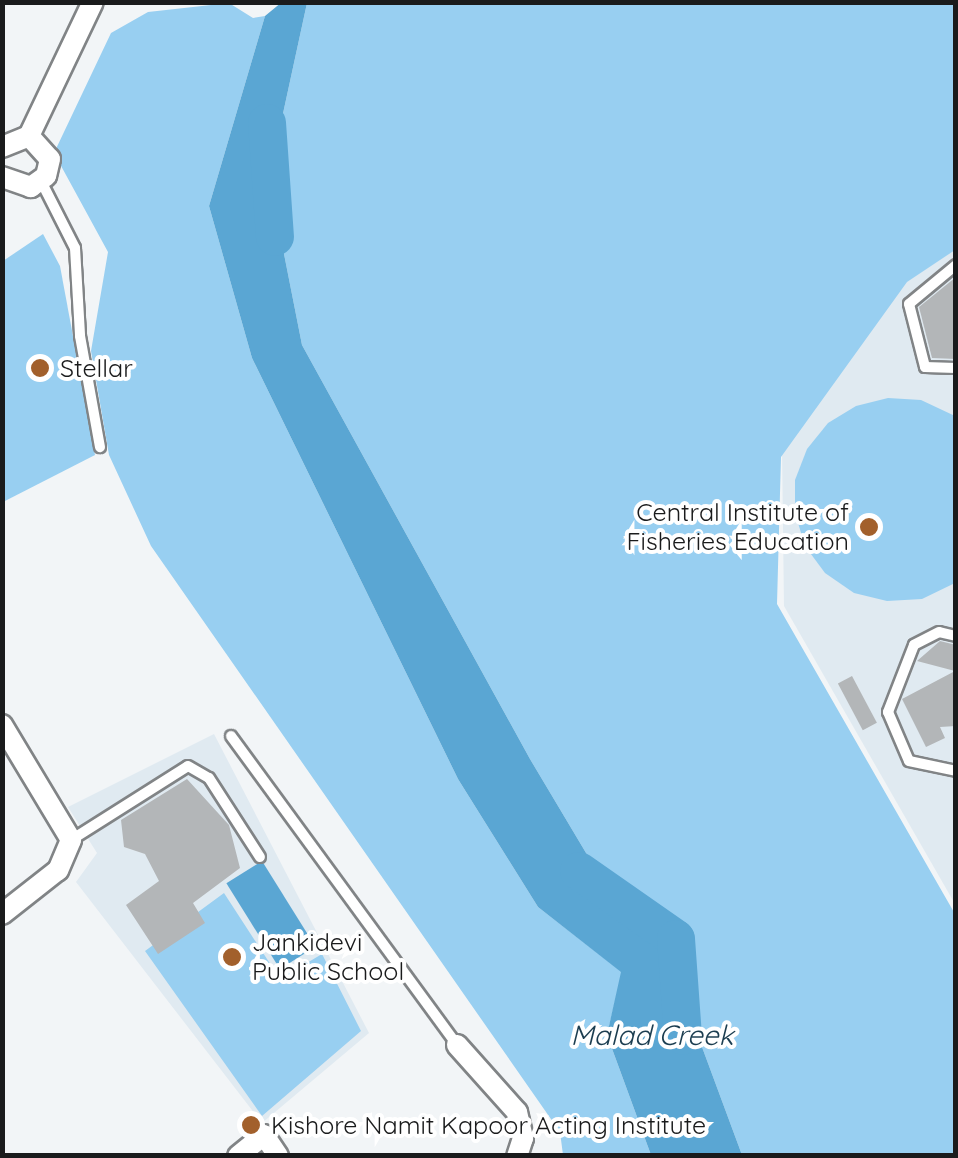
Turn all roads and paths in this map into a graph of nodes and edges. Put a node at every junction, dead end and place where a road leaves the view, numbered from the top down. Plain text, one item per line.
1 (93, 2) edge
2 (29, 136) junction
3 (2, 147) edge
4 (2, 177) edge
5 (41, 181) junction
6 (956, 265) edge
7 (956, 368) edge
8 (100, 447) dead end
9 (956, 636) edge
10 (2, 724) edge
11 (230, 736) dead end
12 (956, 771) edge
13 (72, 840) junction
14 (260, 857) dead end
15 (2, 914) edge
16 (457, 1045) joint
17 (238, 1156) edge
18 (278, 1156) edge
19 (517, 1156) edge

1 - 2 street
2 - 3 street
2 - 5 street
4 - 5 street
5 - 8 lane
6 - 7 lane
9 - 12 lane
10 - 13 street
11 - 16 lane
13 - 14 lane
13 - 15 street
16 - 19 street
17 - 18 street

